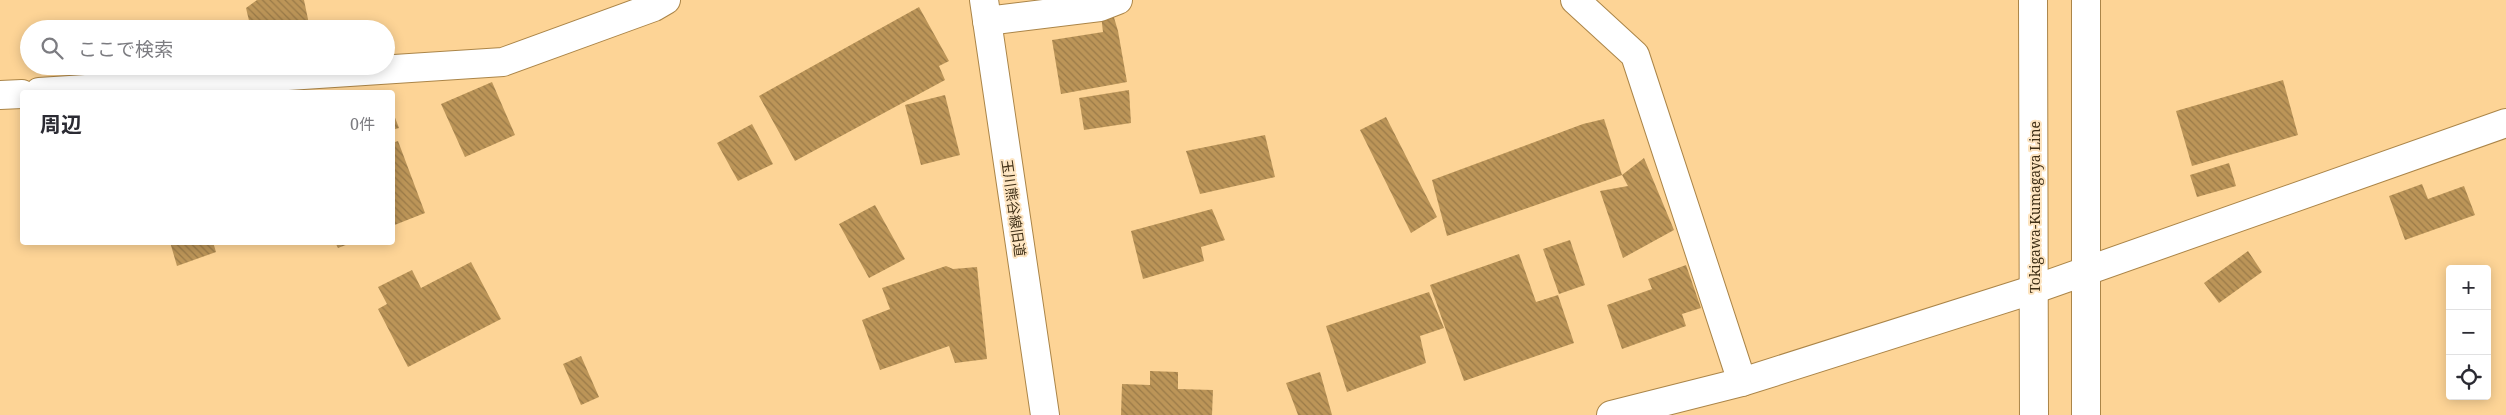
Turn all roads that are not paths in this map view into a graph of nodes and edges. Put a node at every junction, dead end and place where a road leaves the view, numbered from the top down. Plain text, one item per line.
1 (666, 0) edge
2 (1118, 0) edge
3 (1575, 0) edge
4 (2033, 0) edge
5 (2086, 0) edge
6 (985, 10) edge
7 (395, 69) edge
8 (302, 75) edge
9 (70, 90) edge
10 (20, 94) edge
11 (0, 95) edge
12 (2506, 123) edge
13 (2086, 270) junction
14 (2035, 289) junction
15 (1742, 382) junction
16 (1045, 415) edge
17 (1611, 415) edge
18 (2034, 415) edge
19 (2086, 415) edge

1 - 7 street
2 - 6 street
3 - 15 street
4 - 14 street, Tokigawa-Kumagaya Line
5 - 13 street
6 - 16 street, 玉川熊谷線旧道
8 - 9 street
10 - 11 street
12 - 13 street
13 - 14 street
13 - 19 street
14 - 15 street
14 - 18 street, Tokigawa-Kumagaya Line
15 - 17 street

